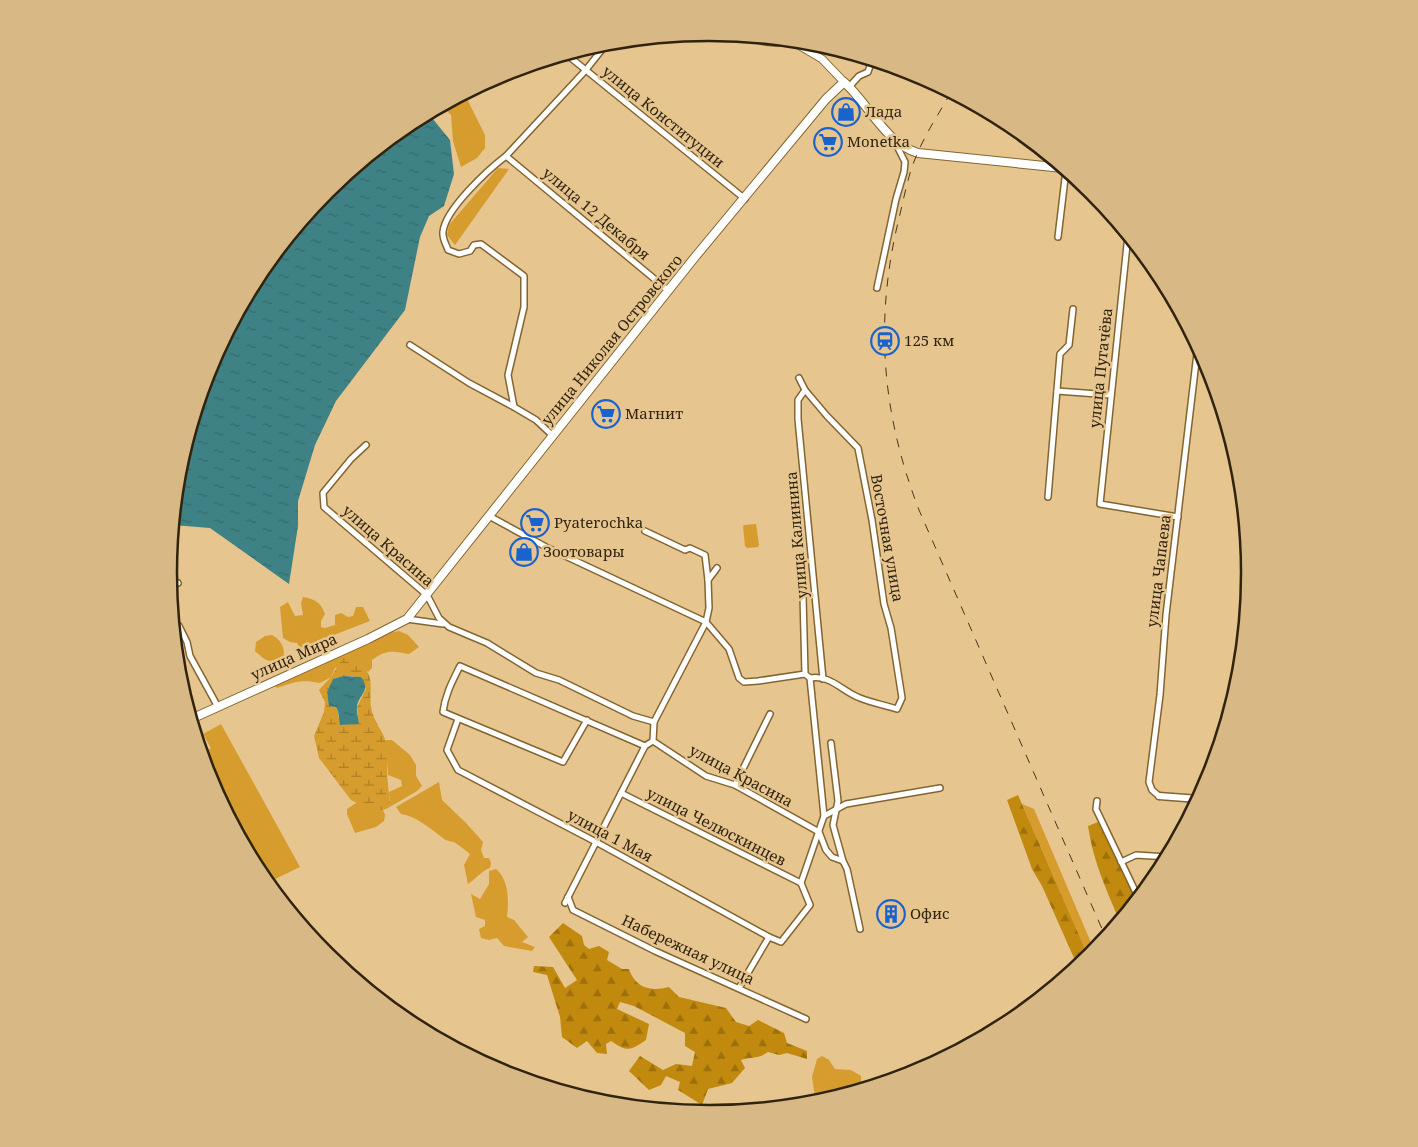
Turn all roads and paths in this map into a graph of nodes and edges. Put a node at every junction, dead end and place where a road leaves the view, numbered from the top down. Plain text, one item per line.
1 (805, 50) edge
2 (600, 52) edge
3 (571, 59) edge
4 (870, 66) edge
5 (585, 71) junction
6 (846, 84) junction
7 (893, 139) junction
8 (506, 156) junction
9 (1054, 168) edge
10 (1064, 177) edge
11 (745, 199) junction
12 (1058, 237) dead end
13 (1127, 244) edge
14 (877, 288) dead end
15 (669, 291) junction
16 (1073, 309) dead end
17 (410, 345) dead end
18 (1196, 360) edge
19 (799, 378) dead end
20 (805, 390) junction
21 (1057, 391) junction
22 (1111, 395) junction
23 (514, 407) junction
24 (553, 436) junction
25 (366, 445) dead end
26 (1048, 497) dead end
27 (489, 516) junction
28 (1178, 517) junction
29 (645, 531) dead end
30 (717, 568) dead end
31 (708, 580) junction
32 (427, 595) junction
33 (803, 596) dead end
34 (407, 619) junction
35 (706, 622) junction
36 (444, 624) junction
37 (180, 627) edge
38 (805, 674) junction
39 (810, 678) junction
40 (823, 679) junction
41 (218, 707) junction
42 (770, 714) dead end
43 (197, 717) edge
44 (458, 719) junction
45 (587, 720) junction
46 (654, 722) junction
47 (653, 741) junction
48 (831, 743) dead end
49 (645, 746) junction
50 (735, 784) junction
51 (940, 788) dead end
52 (621, 793) junction
53 (1159, 796) joint
54 (1191, 798) edge
55 (1096, 801) dead end
56 (835, 810) junction
57 (824, 816) junction
58 (819, 832) junction
59 (596, 842) junction
60 (1160, 856) edge
61 (843, 861) junction
62 (1121, 862) junction
63 (801, 883) junction
64 (1135, 892) edge
65 (568, 897) junction
66 (565, 903) dead end
67 (860, 929) dead end
68 (769, 937) junction
69 (740, 988) junction
70 (806, 1019) dead end

1 - 6 main road
2 - 5 street
3 - 5 street, улица Конституции
4 - 6 street
5 - 8 street
5 - 11 street, улица Конституции
6 - 7 main road
6 - 11 main road, улица Николая Островского
7 - 9 main road
7 - 14 street
8 - 15 street, улица 12 Декабря
8 - 23 street
10 - 12 street
11 - 15 main road, улица Николая Островского
13 - 22 street, улица Пугачёва
15 - 24 main road, улица Николая Островского
16 - 21 street
17 - 23 street
18 - 28 street, улица Чапаева
19 - 20 street, Восточная улица
20 - 40 street, улица Калинина
20 - 40 street, Восточная улица
21 - 22 street
21 - 26 street
22 - 28 street, улица Пугачёва
23 - 24 street
24 - 27 main road, улица Николая Островского
25 - 32 street, улица Красина
27 - 32 main road, улица Николая Островского
27 - 35 street
28 - 53 street, улица Чапаева
29 - 31 street
30 - 31 street
31 - 35 street
32 - 34 main road, улица Николая Островского
32 - 36 street, улица Красина
33 - 38 street, улица Калинина
34 - 36 street
34 - 41 main road, улица Мира
35 - 38 street
35 - 46 street
36 - 46 street
37 - 41 street
38 - 39 street
39 - 40 street
39 - 57 street
41 - 43 main road, улица Мира
42 - 50 street
44 - 45 street
44 - 45 street
44 - 59 street, улица 1 Мая
45 - 49 street
46 - 47 street
47 - 49 street
47 - 50 street, улица Красина
48 - 56 street
49 - 52 street
50 - 58 street, улица Красина
51 - 56 street
52 - 59 street
52 - 63 street, улица Челюскинцев
53 - 54 street
55 - 62 street
56 - 57 street
56 - 61 street
57 - 58 street
58 - 61 street
58 - 63 street
59 - 65 street
59 - 68 street, улица 1 Мая
60 - 62 street
61 - 67 street
62 - 64 street
63 - 68 street
65 - 66 street
65 - 69 street, Набережная улица
68 - 69 street
69 - 70 street, Набережная улица

